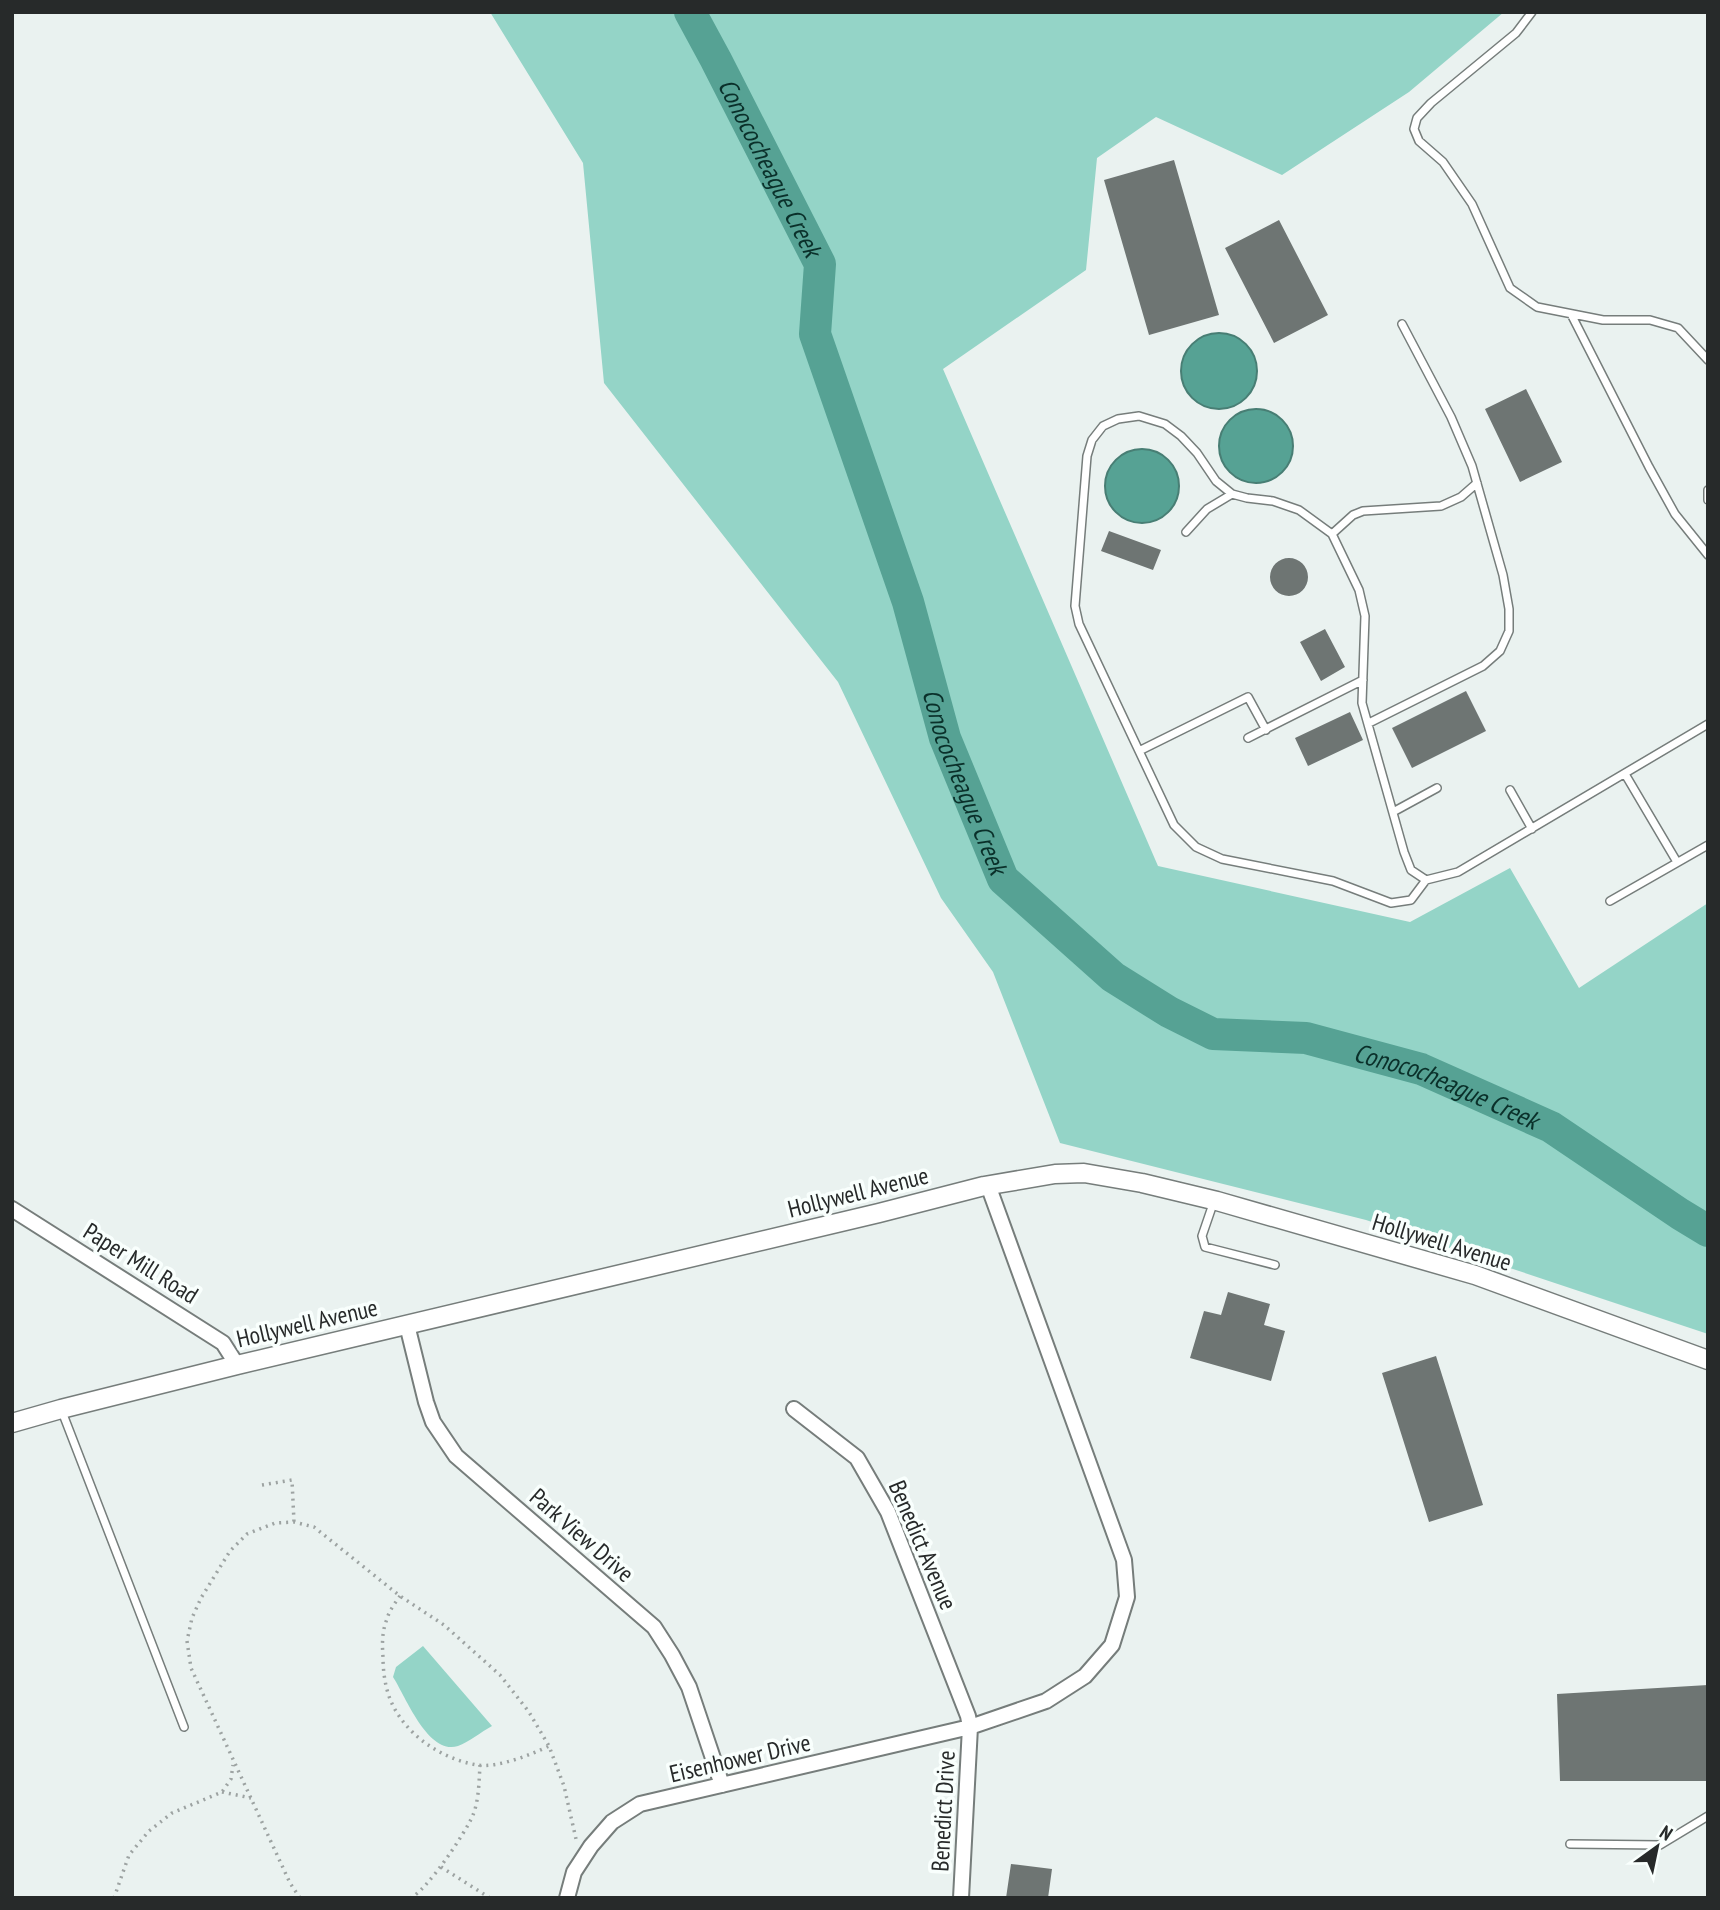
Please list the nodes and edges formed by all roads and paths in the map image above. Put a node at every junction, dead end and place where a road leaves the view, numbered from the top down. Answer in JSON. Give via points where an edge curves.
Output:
{"nodes":[{"id":1,"x":1532,"y":12,"type":"edge"},
{"id":2,"x":1571,"y":314,"type":"junction"},
{"id":3,"x":1402,"y":324,"type":"dead end"},
{"id":4,"x":1708,"y":360,"type":"edge"},
{"id":5,"x":1477,"y":483,"type":"junction"},
{"id":6,"x":1708,"y":490,"type":"edge"},
{"id":7,"x":1232,"y":494,"type":"junction"},
{"id":8,"x":1708,"y":500,"type":"edge"},
{"id":9,"x":1186,"y":532,"type":"dead end"},
{"id":10,"x":1332,"y":534,"type":"junction"},
{"id":11,"x":1708,"y":555,"type":"edge"},
{"id":12,"x":1363,"y":680,"type":"junction"},
{"id":13,"x":1369,"y":723,"type":"junction"},
{"id":14,"x":1708,"y":724,"type":"edge"},
{"id":15,"x":1266,"y":730,"type":"junction"},
{"id":16,"x":1248,"y":738,"type":"dead end"},
{"id":17,"x":1139,"y":751,"type":"junction"},
{"id":18,"x":1625,"y":774,"type":"junction"},
{"id":19,"x":1437,"y":788,"type":"dead end"},
{"id":20,"x":1510,"y":790,"type":"dead end"},
{"id":21,"x":1393,"y":812,"type":"junction"},
{"id":22,"x":1532,"y":829,"type":"junction"},
{"id":23,"x":1708,"y":845,"type":"edge"},
{"id":24,"x":1677,"y":862,"type":"junction"},
{"id":25,"x":1426,"y":880,"type":"junction"},
{"id":26,"x":1610,"y":901,"type":"dead end"},
{"id":27,"x":988,"y":1185,"type":"junction"},
{"id":28,"x":1214,"y":1200,"type":"junction"},
{"id":29,"x":12,"y":1209,"type":"edge"},
{"id":30,"x":1275,"y":1265,"type":"dead end"},
{"id":31,"x":407,"y":1325,"type":"junction"},
{"id":32,"x":1708,"y":1360,"type":"edge"},
{"id":33,"x":237,"y":1365,"type":"junction"},
{"id":34,"x":61,"y":1409,"type":"junction"},
{"id":35,"x":794,"y":1409,"type":"dead end"},
{"id":36,"x":12,"y":1423,"type":"edge"},
{"id":37,"x":262,"y":1485,"type":"dead end"},
{"id":38,"x":294,"y":1522,"type":"junction"},
{"id":39,"x":400,"y":1596,"type":"junction"},
{"id":40,"x":184,"y":1727,"type":"dead end"},
{"id":41,"x":970,"y":1727,"type":"junction"},
{"id":42,"x":550,"y":1746,"type":"junction"},
{"id":43,"x":233,"y":1762,"type":"junction"},
{"id":44,"x":480,"y":1765,"type":"junction"},
{"id":45,"x":722,"y":1785,"type":"junction"},
{"id":46,"x":222,"y":1792,"type":"junction"},
{"id":47,"x":251,"y":1798,"type":"junction"},
{"id":48,"x":1708,"y":1816,"type":"edge"},
{"id":49,"x":1570,"y":1844,"type":"dead end"},
{"id":50,"x":580,"y":1862,"type":"junction"},
{"id":51,"x":441,"y":1867,"type":"junction"},
{"id":52,"x":114,"y":1898,"type":"edge"},
{"id":53,"x":300,"y":1898,"type":"edge"},
{"id":54,"x":410,"y":1898,"type":"edge"},
{"id":55,"x":490,"y":1898,"type":"edge"},
{"id":56,"x":568,"y":1898,"type":"edge"},
{"id":57,"x":961,"y":1898,"type":"edge"}],
"edges":[{"from":1,"to":2,"type":"lane","via":[[1516,33],[1431,103],[1417,118],[1414,129],[1472,204],[1510,288],[1536,307]]},
{"from":2,"to":4,"type":"lane","via":[[1603,320],[1650,320],[1678,328]]},
{"from":2,"to":11,"type":"lane","via":[[1675,514]]},
{"from":3,"to":5,"type":"lane","via":[[1451,418]]},
{"from":5,"to":10,"type":"lane","via":[[1441,506],[1363,511]]},
{"from":5,"to":13,"type":"lane","via":[[1509,609],[1508,631],[1500,651],[1483,666]]},
{"from":6,"to":8,"type":"lane"},
{"from":7,"to":9,"type":"lane","via":[[1207,509]]},
{"from":7,"to":10,"type":"lane","via":[[1298,510]]},
{"from":7,"to":17,"type":"lane","via":[[1165,424],[1139,416],[1118,419],[1103,426],[1092,440],[1075,606],[1079,624]]},
{"from":10,"to":12,"type":"lane","via":[[1359,590],[1365,616]]},
{"from":12,"to":13,"type":"lane","via":[[1362,703]]},
{"from":12,"to":15,"type":"lane"},
{"from":13,"to":21,"type":"lane"},
{"from":14,"to":18,"type":"lane"},
{"from":15,"to":16,"type":"lane"},
{"from":15,"to":17,"type":"lane","via":[[1248,697]]},
{"from":17,"to":25,"type":"lane","via":[[1174,825],[1196,847],[1213,855],[1333,881],[1391,903],[1411,900]]},
{"from":18,"to":22,"type":"lane"},
{"from":18,"to":24,"type":"lane"},
{"from":19,"to":21,"type":"lane"},
{"from":20,"to":22,"type":"lane"},
{"from":21,"to":25,"type":"lane","via":[[1411,870]]},
{"from":22,"to":25,"type":"lane","via":[[1458,872]]},
{"from":23,"to":24,"type":"lane"},
{"from":24,"to":26,"type":"lane"},
{"from":27,"to":28,"type":"street","name":"Hollywell Avenue","via":[[1083,1173]]},
{"from":27,"to":31,"type":"street","name":"Hollywell Avenue"},
{"from":27,"to":41,"type":"street","name":"Eisenhower Drive","via":[[1124,1560],[1127,1597],[1112,1645],[1085,1676],[1046,1701]]},
{"from":28,"to":30,"type":"lane","via":[[1202,1236],[1205,1247]]},
{"from":28,"to":32,"type":"street","name":"Hollywell Avenue","via":[[1475,1275]]},
{"from":29,"to":33,"type":"street","name":"Paper Mill Road","via":[[223,1343]]},
{"from":31,"to":33,"type":"street","name":"Hollywell Avenue"},
{"from":31,"to":45,"type":"street","name":"Park View Drive","via":[[433,1422],[456,1456],[654,1627],[688,1687]]},
{"from":33,"to":34,"type":"street","name":"Hollywell Avenue"},
{"from":34,"to":36,"type":"street","name":"Hollywell Avenue"},
{"from":34,"to":40,"type":"lane"},
{"from":35,"to":41,"type":"street","name":"Benedict Avenue","via":[[857,1458],[888,1512]]},
{"from":37,"to":38,"type":"path","via":[[292,1480]]},
{"from":38,"to":39,"type":"path","via":[[314,1527]]},
{"from":38,"to":43,"type":"path","via":[[275,1523],[247,1534],[230,1551],[192,1618],[187,1641],[191,1668]]},
{"from":39,"to":42,"type":"path","via":[[444,1625],[500,1675]]},
{"from":39,"to":44,"type":"path","via":[[387,1618],[382,1642],[390,1699],[404,1723],[429,1746]]},
{"from":41,"to":45,"type":"street","name":"Eisenhower Drive"},
{"from":41,"to":57,"type":"street","name":"Benedict Drive"},
{"from":42,"to":44,"type":"path","via":[[526,1757]]},
{"from":42,"to":50,"type":"path","via":[[564,1786]]},
{"from":43,"to":46,"type":"path","via":[[232,1779]]},
{"from":43,"to":47,"type":"path"},
{"from":44,"to":51,"type":"path","via":[[473,1815]]},
{"from":45,"to":50,"type":"street","name":"Eisenhower Drive","via":[[640,1804],[612,1822]]},
{"from":46,"to":47,"type":"path"},
{"from":46,"to":52,"type":"path","via":[[172,1813],[149,1831],[129,1855]]},
{"from":47,"to":53,"type":"path"},
{"from":48,"to":49,"type":"lane","via":[[1660,1845]]},
{"from":50,"to":56,"type":"street","name":"Eisenhower Drive"},
{"from":51,"to":54,"type":"path"},
{"from":51,"to":55,"type":"path"}]}
